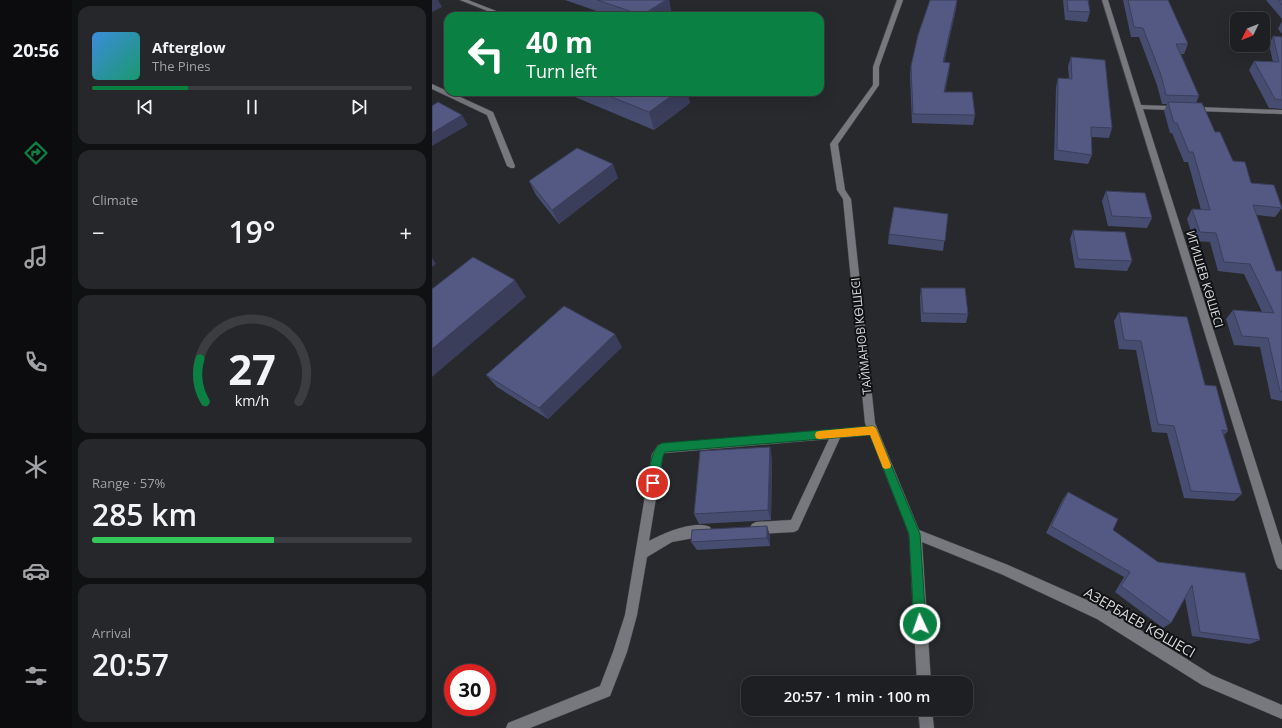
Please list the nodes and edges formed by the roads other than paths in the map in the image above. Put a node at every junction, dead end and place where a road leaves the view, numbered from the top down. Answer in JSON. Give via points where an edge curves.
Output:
{"nodes":[{"id":1,"x":463,"y":0,"type":"edge"},
{"id":2,"x":900,"y":0,"type":"edge"},
{"id":3,"x":1104,"y":0,"type":"edge"},
{"id":4,"x":495,"y":12,"type":"edge"},
{"id":5,"x":432,"y":86,"type":"edge"},
{"id":6,"x":444,"y":92,"type":"edge"},
{"id":7,"x":453,"y":96,"type":"edge"},
{"id":8,"x":1138,"y":107,"type":"junction"},
{"id":9,"x":1282,"y":112,"type":"edge"},
{"id":10,"x":511,"y":166,"type":"dead end"},
{"id":11,"x":873,"y":431,"type":"junction"},
{"id":12,"x":837,"y":434,"type":"junction"},
{"id":13,"x":746,"y":528,"type":"edge"},
{"id":14,"x":714,"y":530,"type":"edge"},
{"id":15,"x":915,"y":534,"type":"junction"},
{"id":16,"x":641,"y":554,"type":"junction"},
{"id":17,"x":1282,"y":564,"type":"edge"},
{"id":18,"x":924,"y":676,"type":"edge"},
{"id":19,"x":1282,"y":712,"type":"edge"},
{"id":20,"x":925,"y":716,"type":"edge"},
{"id":21,"x":512,"y":728,"type":"edge"},
{"id":22,"x":926,"y":728,"type":"edge"}],
"edges":[{"from":1,"to":4,"type":"street"},
{"from":2,"to":11,"type":"street","name":"ТАЙМАНОВ КӨШЕСІ","via":[[876,67],[876,85],[834,144],[841,190],[847,199],[870,423]]},
{"from":3,"to":8,"type":"street","name":"ИГИШЕВ КӨШЕСІ"},
{"from":5,"to":6,"type":"street"},
{"from":7,"to":10,"type":"street","via":[[490,114]]},
{"from":8,"to":9,"type":"street"},
{"from":8,"to":17,"type":"street","name":"ИГИШЕВ КӨШЕСІ"},
{"from":11,"to":12,"type":"street"},
{"from":11,"to":15,"type":"street","name":"ТАЙМАНОВ КӨШЕСІ"},
{"from":12,"to":13,"type":"street","via":[[794,526]]},
{"from":12,"to":16,"type":"street","via":[[662,448],[658,454]]},
{"from":14,"to":16,"type":"street","via":[[682,532],[663,539]]},
{"from":15,"to":18,"type":"street","name":"ТАЙМАНОВ КӨШЕСІ"},
{"from":15,"to":19,"type":"street","name":"АЗЕРБАЕВ КӨШЕСІ","via":[[1004,569],[1102,614],[1207,680]]},
{"from":16,"to":21,"type":"street","via":[[631,615],[605,691]]},
{"from":20,"to":22,"type":"street"}]}
